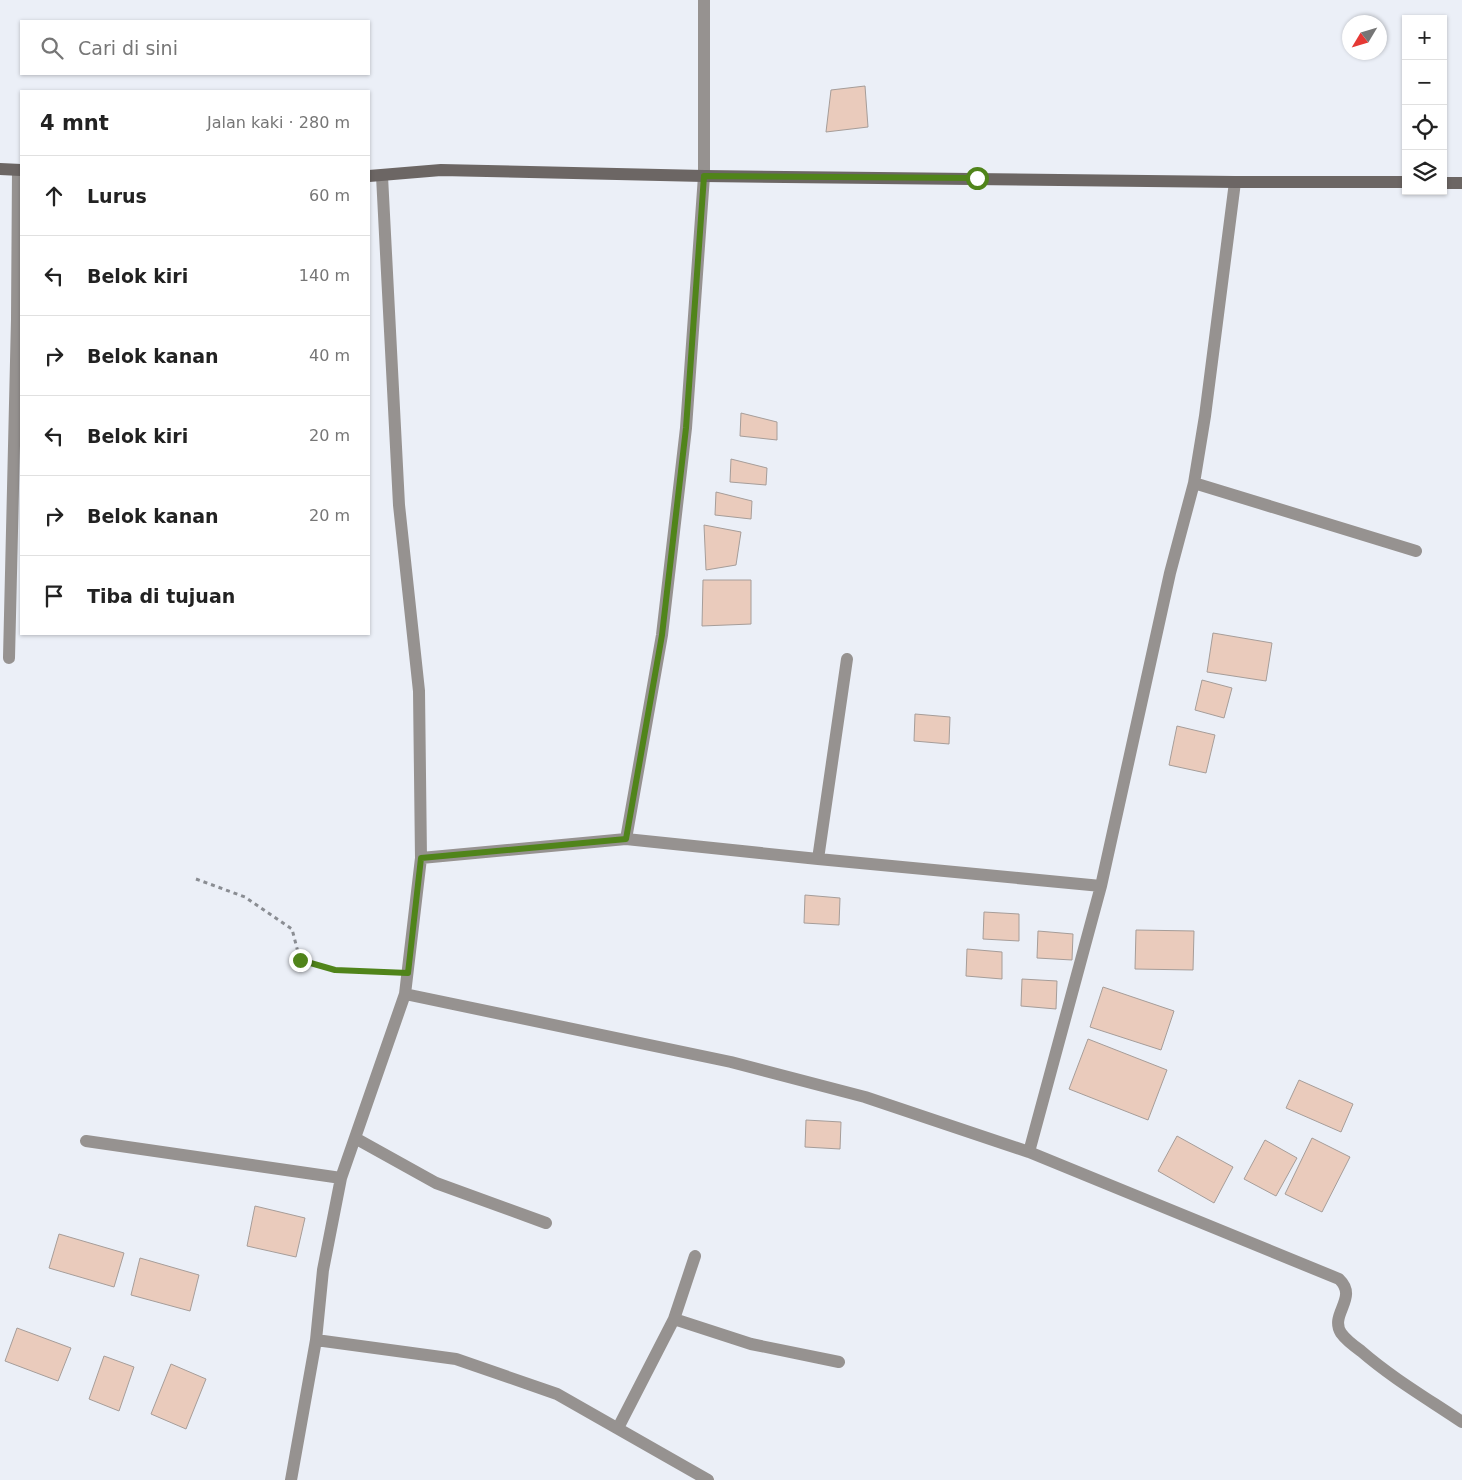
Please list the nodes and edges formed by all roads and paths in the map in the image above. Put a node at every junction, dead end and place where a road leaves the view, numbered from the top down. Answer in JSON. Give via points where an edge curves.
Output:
{"nodes":[{"id":1,"x":704,"y":0,"type":"edge"},
{"id":2,"x":0,"y":170,"type":"edge"},
{"id":3,"x":20,"y":170,"type":"edge"},
{"id":4,"x":370,"y":176,"type":"edge"},
{"id":5,"x":382,"y":176,"type":"junction"},
{"id":6,"x":704,"y":176,"type":"junction"},
{"id":7,"x":1235,"y":182,"type":"junction"},
{"id":8,"x":1402,"y":182,"type":"edge"},
{"id":9,"x":1447,"y":183,"type":"edge"},
{"id":10,"x":1462,"y":183,"type":"edge"},
{"id":11,"x":1194,"y":483,"type":"junction"},
{"id":12,"x":1416,"y":551,"type":"dead end"},
{"id":13,"x":9,"y":658,"type":"dead end"},
{"id":14,"x":847,"y":659,"type":"dead end"},
{"id":15,"x":626,"y":839,"type":"junction"},
{"id":16,"x":421,"y":858,"type":"junction"},
{"id":17,"x":818,"y":859,"type":"junction"},
{"id":18,"x":196,"y":879,"type":"dead end"},
{"id":19,"x":1101,"y":886,"type":"junction"},
{"id":20,"x":408,"y":973,"type":"junction"},
{"id":21,"x":405,"y":994,"type":"junction"},
{"id":22,"x":355,"y":1138,"type":"junction"},
{"id":23,"x":86,"y":1141,"type":"dead end"},
{"id":24,"x":1029,"y":1152,"type":"junction"},
{"id":25,"x":340,"y":1178,"type":"junction"},
{"id":26,"x":546,"y":1223,"type":"dead end"},
{"id":27,"x":695,"y":1256,"type":"dead end"},
{"id":28,"x":674,"y":1319,"type":"junction"},
{"id":29,"x":316,"y":1340,"type":"junction"},
{"id":30,"x":839,"y":1362,"type":"dead end"},
{"id":31,"x":1462,"y":1422,"type":"edge"},
{"id":32,"x":618,"y":1428,"type":"junction"},
{"id":33,"x":291,"y":1480,"type":"edge"},
{"id":34,"x":708,"y":1480,"type":"edge"}],
"edges":[{"from":1,"to":6,"type":"street"},
{"from":2,"to":3,"type":"street"},
{"from":3,"to":13,"type":"street"},
{"from":4,"to":5,"type":"street"},
{"from":5,"to":6,"type":"street","via":[[441,170]]},
{"from":5,"to":16,"type":"street","via":[[399,505],[418,691]]},
{"from":6,"to":7,"type":"street"},
{"from":6,"to":15,"type":"street","via":[[685,438],[662,635]]},
{"from":7,"to":8,"type":"street"},
{"from":7,"to":11,"type":"street"},
{"from":9,"to":10,"type":"street"},
{"from":11,"to":12,"type":"street"},
{"from":11,"to":19,"type":"street","via":[[1170,573]]},
{"from":14,"to":17,"type":"street"},
{"from":15,"to":16,"type":"street"},
{"from":15,"to":17,"type":"street"},
{"from":16,"to":20,"type":"street"},
{"from":17,"to":19,"type":"street"},
{"from":18,"to":20,"type":"path","via":[[245,897],[292,929],[300,960],[335,970]]},
{"from":19,"to":24,"type":"street"},
{"from":20,"to":21,"type":"street"},
{"from":21,"to":22,"type":"street"},
{"from":21,"to":24,"type":"street","via":[[740,1064],[865,1097]]},
{"from":22,"to":25,"type":"street"},
{"from":22,"to":26,"type":"street","via":[[436,1183]]},
{"from":23,"to":25,"type":"street"},
{"from":24,"to":31,"type":"street","via":[[1339,1279],[1347,1293],[1338,1322],[1340,1332],[1379,1367]]},
{"from":25,"to":29,"type":"street","via":[[323,1270]]},
{"from":27,"to":28,"type":"street"},
{"from":28,"to":30,"type":"street","via":[[751,1344]]},
{"from":28,"to":32,"type":"street"},
{"from":29,"to":32,"type":"street","via":[[456,1359],[557,1394]]},
{"from":29,"to":33,"type":"street"},
{"from":32,"to":34,"type":"street"}]}
